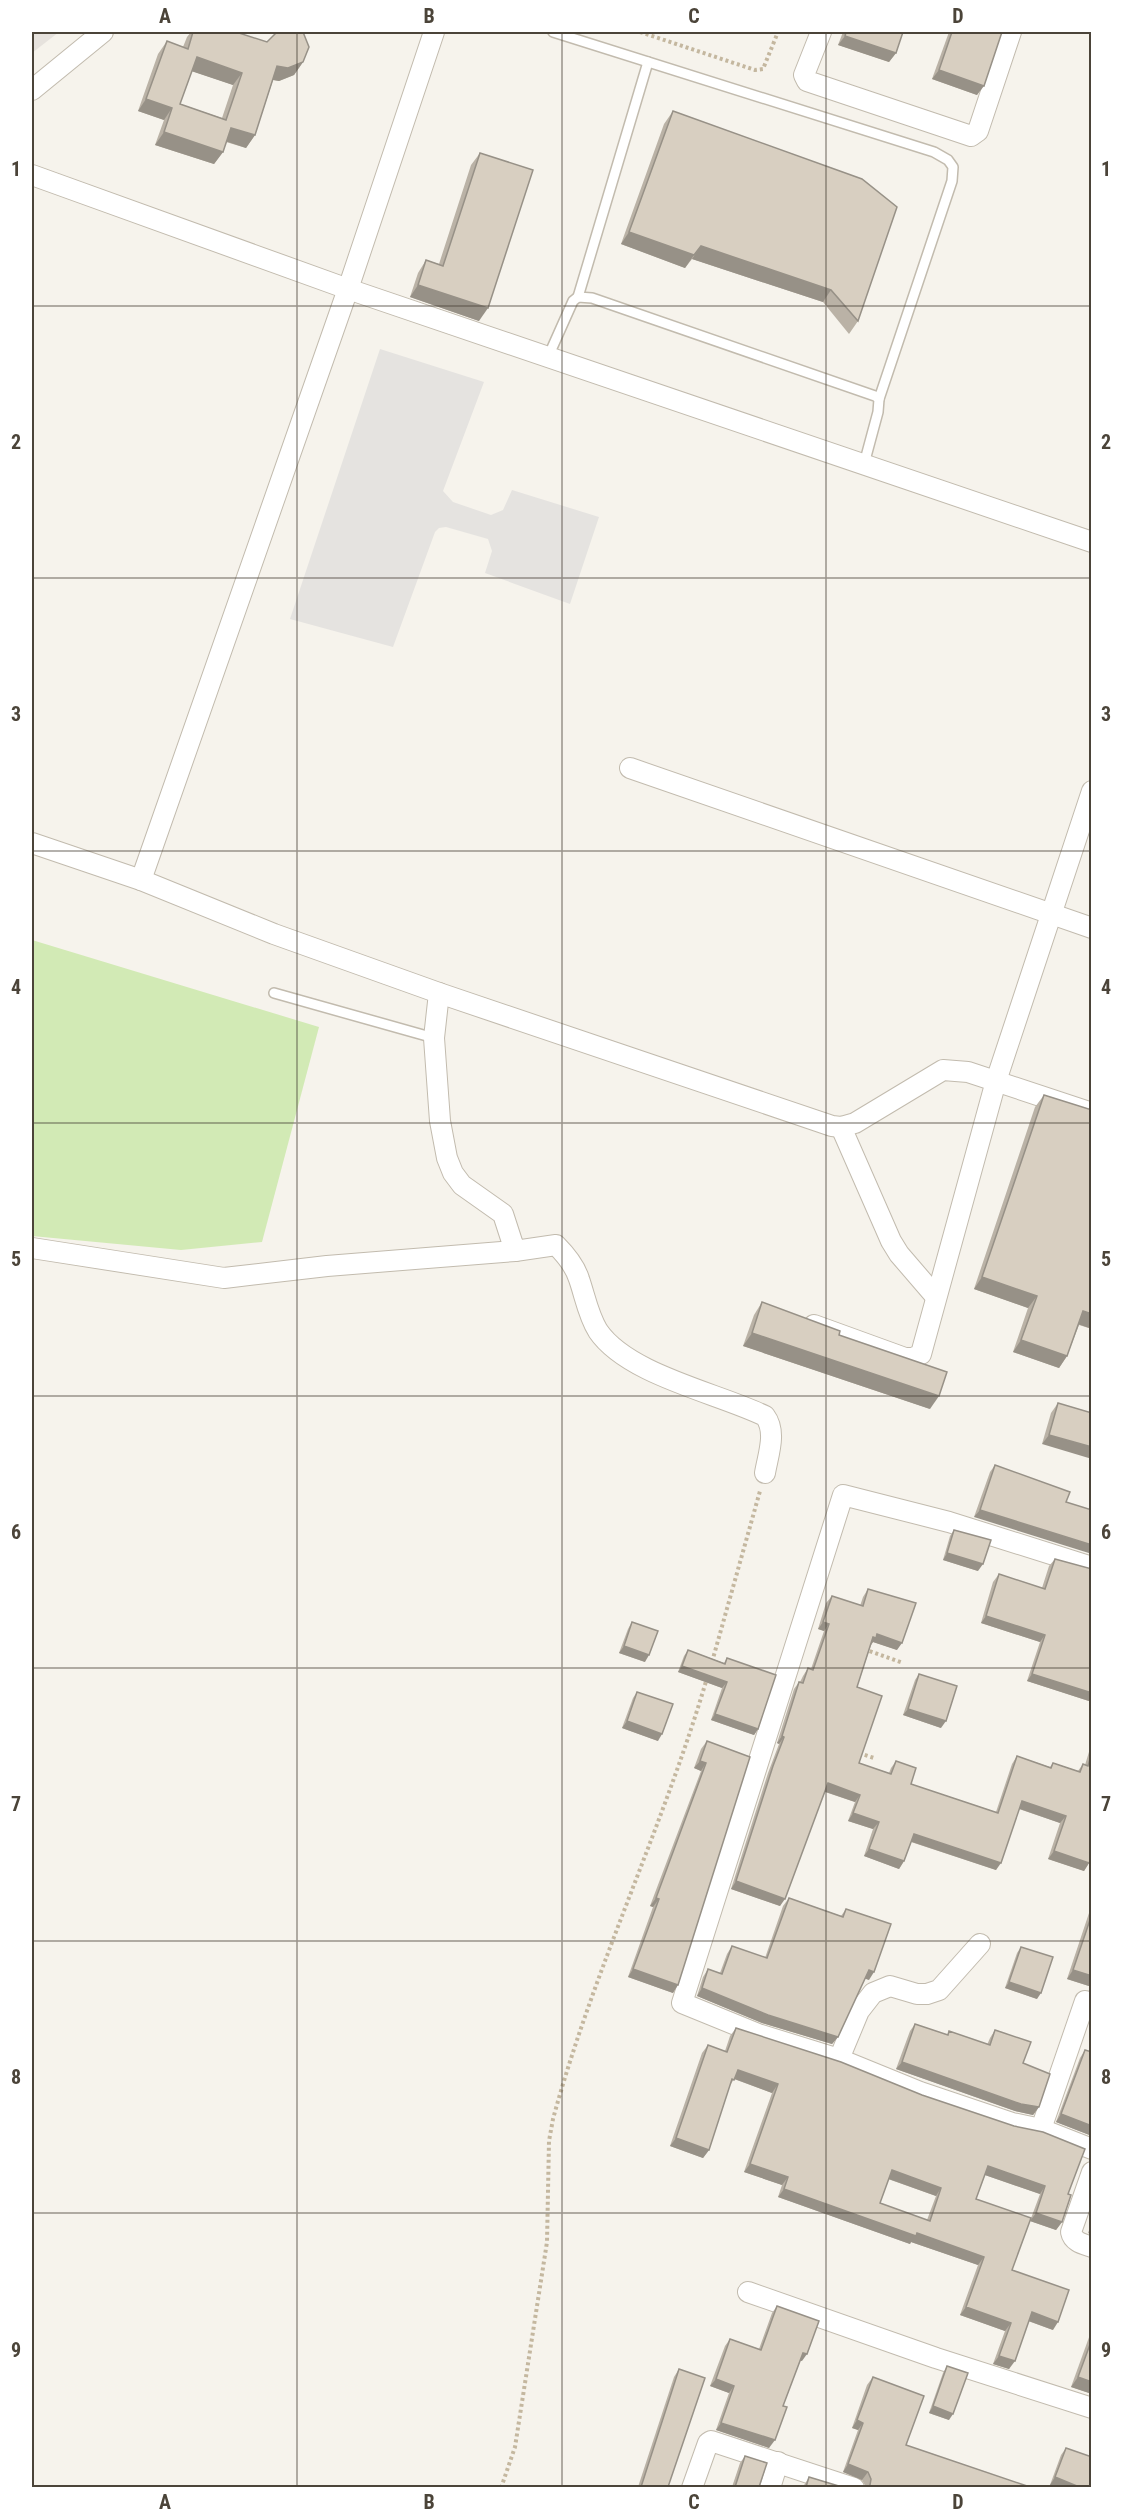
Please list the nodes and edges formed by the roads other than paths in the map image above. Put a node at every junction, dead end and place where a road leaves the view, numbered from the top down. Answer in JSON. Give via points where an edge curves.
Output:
{"nodes":[{"id":1,"x":103,"y":32,"type":"edge"},
{"id":2,"x":434,"y":32,"type":"edge"},
{"id":3,"x":553,"y":32,"type":"edge"},
{"id":4,"x":821,"y":32,"type":"edge"},
{"id":5,"x":1011,"y":32,"type":"edge"},
{"id":6,"x":648,"y":62,"type":"junction"},
{"id":7,"x":32,"y":90,"type":"edge"},
{"id":8,"x":32,"y":174,"type":"edge"},
{"id":9,"x":348,"y":289,"type":"junction"},
{"id":10,"x":578,"y":297,"type":"junction"},
{"id":11,"x":548,"y":357,"type":"junction"},
{"id":12,"x":879,"y":399,"type":"junction"},
{"id":13,"x":864,"y":464,"type":"junction"},
{"id":14,"x":1092,"y":542,"type":"edge"},
{"id":15,"x":630,"y":768,"type":"dead end"},
{"id":16,"x":1092,"y":791,"type":"edge"},
{"id":17,"x":32,"y":843,"type":"edge"},
{"id":18,"x":141,"y":880,"type":"junction"},
{"id":19,"x":1050,"y":914,"type":"junction"},
{"id":20,"x":1092,"y":928,"type":"edge"},
{"id":21,"x":274,"y":993,"type":"dead end"},
{"id":22,"x":439,"y":993,"type":"junction"},
{"id":23,"x":434,"y":1038,"type":"junction"},
{"id":24,"x":996,"y":1081,"type":"junction"},
{"id":25,"x":1092,"y":1113,"type":"edge"},
{"id":26,"x":841,"y":1127,"type":"junction"},
{"id":27,"x":32,"y":1248,"type":"edge"},
{"id":28,"x":514,"y":1251,"type":"junction"},
{"id":29,"x":936,"y":1297,"type":"junction"},
{"id":30,"x":796,"y":1318,"type":"edge"},
{"id":31,"x":765,"y":1473,"type":"road end"},
{"id":32,"x":1092,"y":1567,"type":"edge"},
{"id":33,"x":980,"y":1944,"type":"dead end"},
{"id":34,"x":1085,"y":2001,"type":"dead end"},
{"id":35,"x":839,"y":2059,"type":"junction"},
{"id":36,"x":1041,"y":2129,"type":"junction"},
{"id":37,"x":1092,"y":2149,"type":"edge"},
{"id":38,"x":1092,"y":2172,"type":"edge"},
{"id":39,"x":1092,"y":2247,"type":"edge"},
{"id":40,"x":748,"y":2292,"type":"dead end"},
{"id":41,"x":1092,"y":2408,"type":"edge"},
{"id":42,"x":778,"y":2462,"type":"junction"},
{"id":43,"x":692,"y":2487,"type":"edge"},
{"id":44,"x":770,"y":2487,"type":"edge"},
{"id":45,"x":854,"y":2487,"type":"edge"}],
"edges":[{"from":1,"to":7,"type":"street"},
{"from":2,"to":9,"type":"street"},
{"from":3,"to":6,"type":"lane"},
{"from":4,"to":5,"type":"street","via":[[804,75],[807,81],[970,136],[978,131]]},
{"from":6,"to":10,"type":"lane"},
{"from":6,"to":12,"type":"lane","via":[[934,152],[953,167],[952,181]]},
{"from":8,"to":9,"type":"street"},
{"from":9,"to":11,"type":"street"},
{"from":9,"to":18,"type":"street"},
{"from":10,"to":11,"type":"lane","via":[[567,311]]},
{"from":10,"to":12,"type":"lane","via":[[592,298]]},
{"from":11,"to":13,"type":"street"},
{"from":12,"to":13,"type":"lane"},
{"from":13,"to":14,"type":"street"},
{"from":15,"to":19,"type":"street"},
{"from":16,"to":19,"type":"street"},
{"from":17,"to":18,"type":"street"},
{"from":18,"to":22,"type":"street","via":[[274,934]]},
{"from":19,"to":20,"type":"street"},
{"from":19,"to":24,"type":"street"},
{"from":21,"to":23,"type":"lane"},
{"from":22,"to":23,"type":"street"},
{"from":22,"to":26,"type":"street"},
{"from":23,"to":28,"type":"street","via":[[447,1158],[462,1185],[503,1214]]},
{"from":24,"to":25,"type":"street"},
{"from":24,"to":26,"type":"street","via":[[968,1072],[943,1070],[855,1123]]},
{"from":24,"to":29,"type":"street"},
{"from":26,"to":29,"type":"street","via":[[891,1242]]},
{"from":27,"to":28,"type":"street","via":[[224,1278]]},
{"from":28,"to":31,"type":"street","via":[[556,1245],[572,1263],[598,1331],[626,1358],[765,1416],[771,1426]]},
{"from":29,"to":30,"type":"street","via":[[925,1347],[913,1358]]},
{"from":32,"to":35,"type":"street","via":[[949,1522],[843,1495],[682,2003],[758,2034]]},
{"from":33,"to":35,"type":"street","via":[[939,1990],[917,1994],[890,1986],[873,1993],[859,2011]]},
{"from":34,"to":36,"type":"street"},
{"from":35,"to":36,"type":"street","via":[[920,2092],[1011,2123]]},
{"from":36,"to":37,"type":"street"},
{"from":38,"to":39,"type":"street","via":[[1071,2232],[1079,2243]]},
{"from":40,"to":41,"type":"street"},
{"from":42,"to":43,"type":"street","via":[[710,2441]]},
{"from":42,"to":44,"type":"street"},
{"from":42,"to":45,"type":"street"}]}
